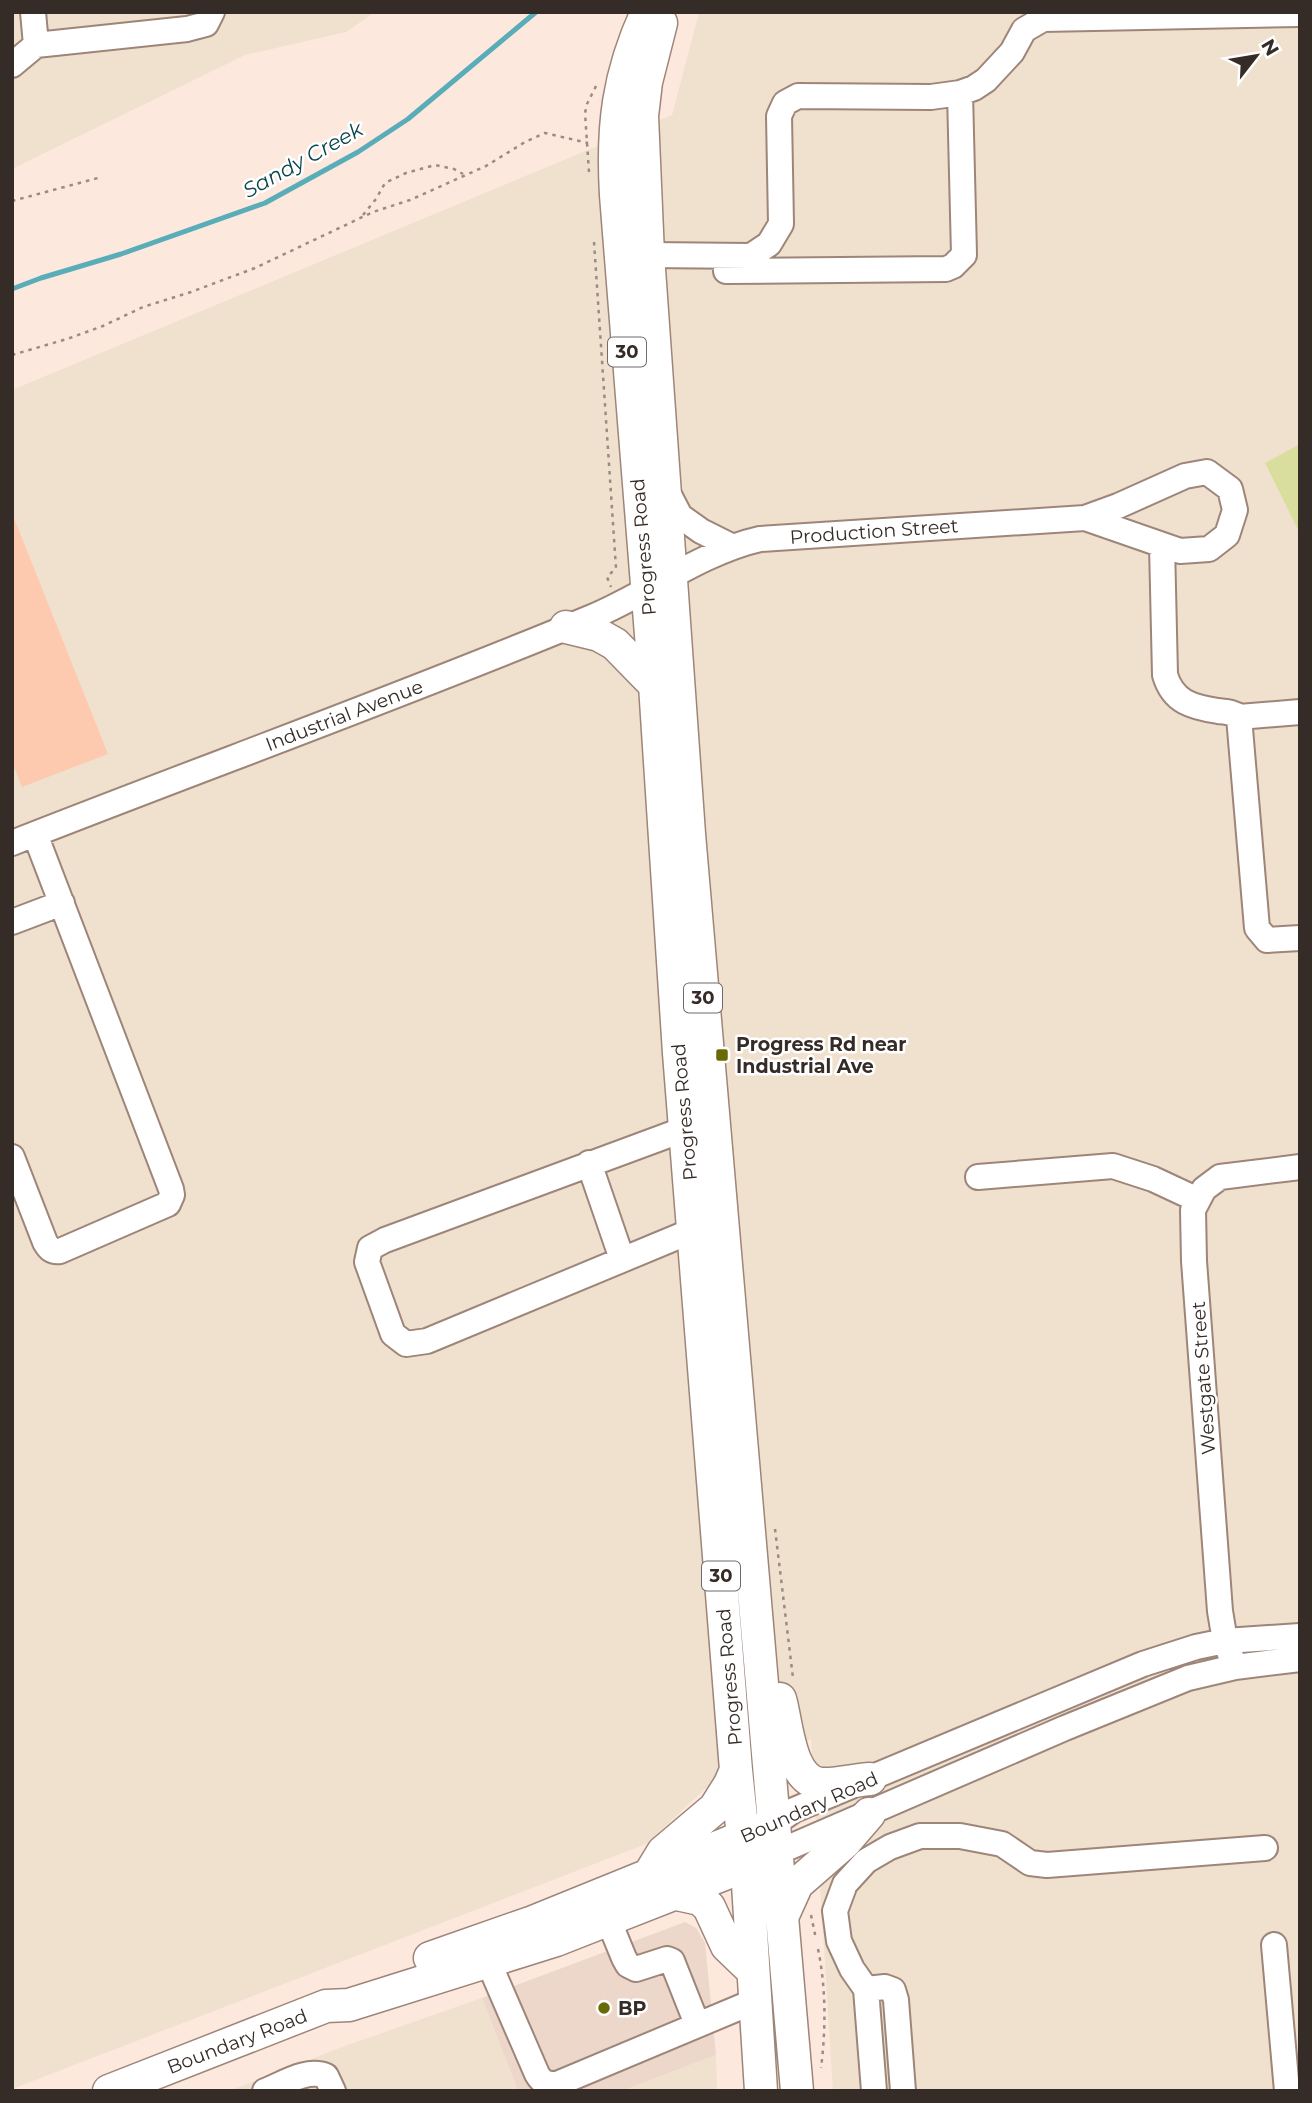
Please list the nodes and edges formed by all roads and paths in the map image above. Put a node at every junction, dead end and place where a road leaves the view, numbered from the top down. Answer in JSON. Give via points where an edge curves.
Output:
{"nodes":[{"id":1,"x":33,"y":12,"type":"edge"},
{"id":2,"x":212,"y":12,"type":"edge"},
{"id":3,"x":647,"y":12,"type":"edge"},
{"id":4,"x":666,"y":12,"type":"edge"},
{"id":5,"x":1300,"y":14,"type":"edge"},
{"id":6,"x":36,"y":45,"type":"junction"},
{"id":7,"x":12,"y":65,"type":"edge"},
{"id":8,"x":960,"y":93,"type":"junction"},
{"id":9,"x":614,"y":144,"type":"junction"},
{"id":10,"x":464,"y":175,"type":"junction"},
{"id":11,"x":98,"y":178,"type":"dead end"},
{"id":12,"x":12,"y":201,"type":"edge"},
{"id":13,"x":361,"y":218,"type":"junction"},
{"id":14,"x":649,"y":264,"type":"junction"},
{"id":15,"x":12,"y":355,"type":"edge"},
{"id":16,"x":664,"y":485,"type":"junction"},
{"id":17,"x":1085,"y":518,"type":"junction"},
{"id":18,"x":1163,"y":545,"type":"junction"},
{"id":19,"x":733,"y":547,"type":"junction"},
{"id":20,"x":659,"y":584,"type":"junction"},
{"id":21,"x":566,"y":627,"type":"junction"},
{"id":22,"x":654,"y":685,"type":"junction"},
{"id":23,"x":1300,"y":712,"type":"edge"},
{"id":24,"x":1240,"y":717,"type":"junction"},
{"id":25,"x":36,"y":834,"type":"junction"},
{"id":26,"x":12,"y":843,"type":"edge"},
{"id":27,"x":62,"y":903,"type":"junction"},
{"id":28,"x":12,"y":922,"type":"edge"},
{"id":29,"x":1300,"y":938,"type":"edge"},
{"id":30,"x":685,"y":1129,"type":"junction"},
{"id":31,"x":12,"y":1157,"type":"edge"},
{"id":32,"x":589,"y":1163,"type":"junction"},
{"id":33,"x":1300,"y":1167,"type":"edge"},
{"id":34,"x":978,"y":1177,"type":"dead end"},
{"id":35,"x":1198,"y":1200,"type":"junction"},
{"id":36,"x":694,"y":1230,"type":"junction"},
{"id":37,"x":622,"y":1259,"type":"junction"},
{"id":38,"x":1300,"y":1636,"type":"edge"},
{"id":39,"x":1226,"y":1641,"type":"junction"},
{"id":40,"x":760,"y":1642,"type":"junction"},
{"id":41,"x":1300,"y":1659,"type":"edge"},
{"id":42,"x":1235,"y":1667,"type":"junction"},
{"id":43,"x":736,"y":1770,"type":"junction"},
{"id":44,"x":870,"y":1779,"type":"junction"},
{"id":45,"x":869,"y":1814,"type":"junction"},
{"id":46,"x":775,"y":1838,"type":"junction"},
{"id":47,"x":1265,"y":1848,"type":"dead end"},
{"id":48,"x":744,"y":1852,"type":"junction"},
{"id":49,"x":649,"y":1877,"type":"junction"},
{"id":50,"x":677,"y":1894,"type":"junction"},
{"id":51,"x":783,"y":1915,"type":"junction"},
{"id":52,"x":608,"y":1919,"type":"junction"},
{"id":53,"x":1274,"y":1945,"type":"dead end"},
{"id":54,"x":488,"y":1961,"type":"junction"},
{"id":55,"x":754,"y":1986,"type":"junction"},
{"id":56,"x":866,"y":1989,"type":"junction"},
{"id":57,"x":326,"y":2006,"type":"junction"},
{"id":58,"x":697,"y":2024,"type":"junction"},
{"id":59,"x":109,"y":2091,"type":"edge"},
{"id":60,"x":265,"y":2091,"type":"edge"},
{"id":61,"x":333,"y":2091,"type":"edge"},
{"id":62,"x":761,"y":2091,"type":"edge"},
{"id":63,"x":797,"y":2091,"type":"edge"},
{"id":64,"x":874,"y":2091,"type":"edge"},
{"id":65,"x":903,"y":2091,"type":"edge"},
{"id":66,"x":1287,"y":2091,"type":"edge"}],
"edges":[{"from":1,"to":6,"type":"street"},
{"from":2,"to":6,"type":"street","via":[[206,24],[187,29]]},
{"from":3,"to":9,"type":"main road","name":"Progress Road","number":"30","via":[[623,80]]},
{"from":4,"to":14,"type":"main road","name":"Progress Road","number":"30","via":[[654,48],[642,116]]},
{"from":5,"to":8,"type":"street","via":[[1043,19],[1024,30],[1013,52],[986,80]]},
{"from":6,"to":7,"type":"street"},
{"from":8,"to":14,"type":"street","via":[[798,96],[785,103],[779,116],[781,224],[769,244],[751,256]]},
{"from":8,"to":14,"type":"street","via":[[964,255],[953,266]]},
{"from":9,"to":10,"type":"path","via":[[545,133]]},
{"from":9,"to":20,"type":"main road","name":"Progress Road","number":"30","via":[[629,377]]},
{"from":10,"to":13,"type":"path"},
{"from":10,"to":13,"type":"path","via":[[435,165],[406,173],[385,183]]},
{"from":11,"to":12,"type":"path"},
{"from":13,"to":15,"type":"path","via":[[255,268]]},
{"from":14,"to":16,"type":"main road","name":"Progress Road","number":"30"},
{"from":16,"to":19,"type":"street","via":[[680,516]]},
{"from":16,"to":20,"type":"main road","name":"Progress Road","number":"30"},
{"from":17,"to":18,"type":"street","name":"Production Street"},
{"from":17,"to":18,"type":"street","name":"Production Street","via":[[1185,475],[1207,472],[1230,489],[1235,510],[1227,535],[1209,549],[1180,551]]},
{"from":17,"to":19,"type":"street","name":"Production Street","via":[[760,539]]},
{"from":18,"to":24,"type":"street","via":[[1164,675],[1168,688],[1180,700]]},
{"from":19,"to":20,"type":"street","name":"Production Street"},
{"from":20,"to":21,"type":"street","name":"Industrial Avenue"},
{"from":20,"to":22,"type":"main road","name":"Progress Road","number":"30"},
{"from":20,"to":40,"type":"main road","name":"Progress Road","number":"30","via":[[693,875]]},
{"from":21,"to":22,"type":"main road","via":[[615,644]]},
{"from":21,"to":25,"type":"street","name":"Industrial Avenue"},
{"from":22,"to":30,"type":"main road","name":"Progress Road","number":"30"},
{"from":23,"to":24,"type":"street"},
{"from":24,"to":29,"type":"street","via":[[1257,928],[1268,940]]},
{"from":25,"to":26,"type":"street","name":"Industrial Avenue"},
{"from":25,"to":27,"type":"street"},
{"from":27,"to":28,"type":"street"},
{"from":27,"to":31,"type":"street","via":[[171,1189],[171,1200],[54,1252]]},
{"from":30,"to":32,"type":"street"},
{"from":30,"to":36,"type":"main road","name":"Progress Road","number":"30"},
{"from":32,"to":37,"type":"street"},
{"from":32,"to":37,"type":"street","via":[[385,1240],[370,1248],[367,1262],[393,1334],[406,1344],[427,1341]]},
{"from":33,"to":35,"type":"street","via":[[1220,1177]]},
{"from":34,"to":35,"type":"street","via":[[1113,1166]]},
{"from":35,"to":39,"type":"street","name":"Westgate Street","via":[[1193,1210],[1195,1261],[1220,1611]]},
{"from":36,"to":37,"type":"street"},
{"from":36,"to":43,"type":"main road","name":"Progress Road","number":"30"},
{"from":38,"to":39,"type":"street","name":"Boundary Road"},
{"from":39,"to":42,"type":"street","name":"Westgate Street"},
{"from":39,"to":44,"type":"street","name":"Boundary Road","via":[[1143,1664]]},
{"from":40,"to":44,"type":"main road","via":[[801,1771],[819,1784]]},
{"from":40,"to":46,"type":"main road","name":"Progress Road","number":"30"},
{"from":41,"to":42,"type":"street","name":"Boundary Road"},
{"from":42,"to":45,"type":"street","name":"Boundary Road","via":[[1188,1678]]},
{"from":43,"to":48,"type":"main road","name":"Progress Road","number":"30"},
{"from":43,"to":49,"type":"main road","via":[[715,1808],[663,1852]]},
{"from":44,"to":46,"type":"street","name":"Boundary Road","via":[[794,1810]]},
{"from":45,"to":46,"type":"street","name":"Boundary Road"},
{"from":45,"to":51,"type":"main road","via":[[797,1884]]},
{"from":46,"to":48,"type":"main road","name":"Boundary Road"},
{"from":46,"to":51,"type":"main road","name":"Progress Road","number":"30"},
{"from":47,"to":56,"type":"street","via":[[1047,1865],[1030,1864],[1002,1843],[920,1836],[866,1861],[845,1884],[835,1911],[839,1941]]},
{"from":48,"to":49,"type":"main road","name":"Boundary Road"},
{"from":48,"to":50,"type":"main road","name":"Boundary Road"},
{"from":48,"to":55,"type":"main road","name":"Progress Road","number":"30"},
{"from":49,"to":57,"type":"main road","name":"Boundary Road","via":[[343,1990]]},
{"from":50,"to":52,"type":"main road","name":"Boundary Road"},
{"from":50,"to":55,"type":"main road","via":[[700,1899],[709,1907],[727,1947]]},
{"from":51,"to":63,"type":"main road","name":"Progress Road","number":"30"},
{"from":52,"to":54,"type":"main road","name":"Boundary Road"},
{"from":52,"to":58,"type":"street","via":[[628,1965],[636,1969],[672,1961]]},
{"from":53,"to":66,"type":"street"},
{"from":54,"to":57,"type":"main road","name":"Boundary Road","via":[[349,2005]]},
{"from":54,"to":58,"type":"street","via":[[537,2074],[548,2084]]},
{"from":55,"to":58,"type":"street"},
{"from":55,"to":62,"type":"main road","name":"Progress Road","number":"30"},
{"from":56,"to":64,"type":"street"},
{"from":56,"to":65,"type":"street","via":[[893,1990]]},
{"from":57,"to":59,"type":"main road","name":"Boundary Road"},
{"from":60,"to":61,"type":"street","via":[[318,2072],[326,2076]]}]}
